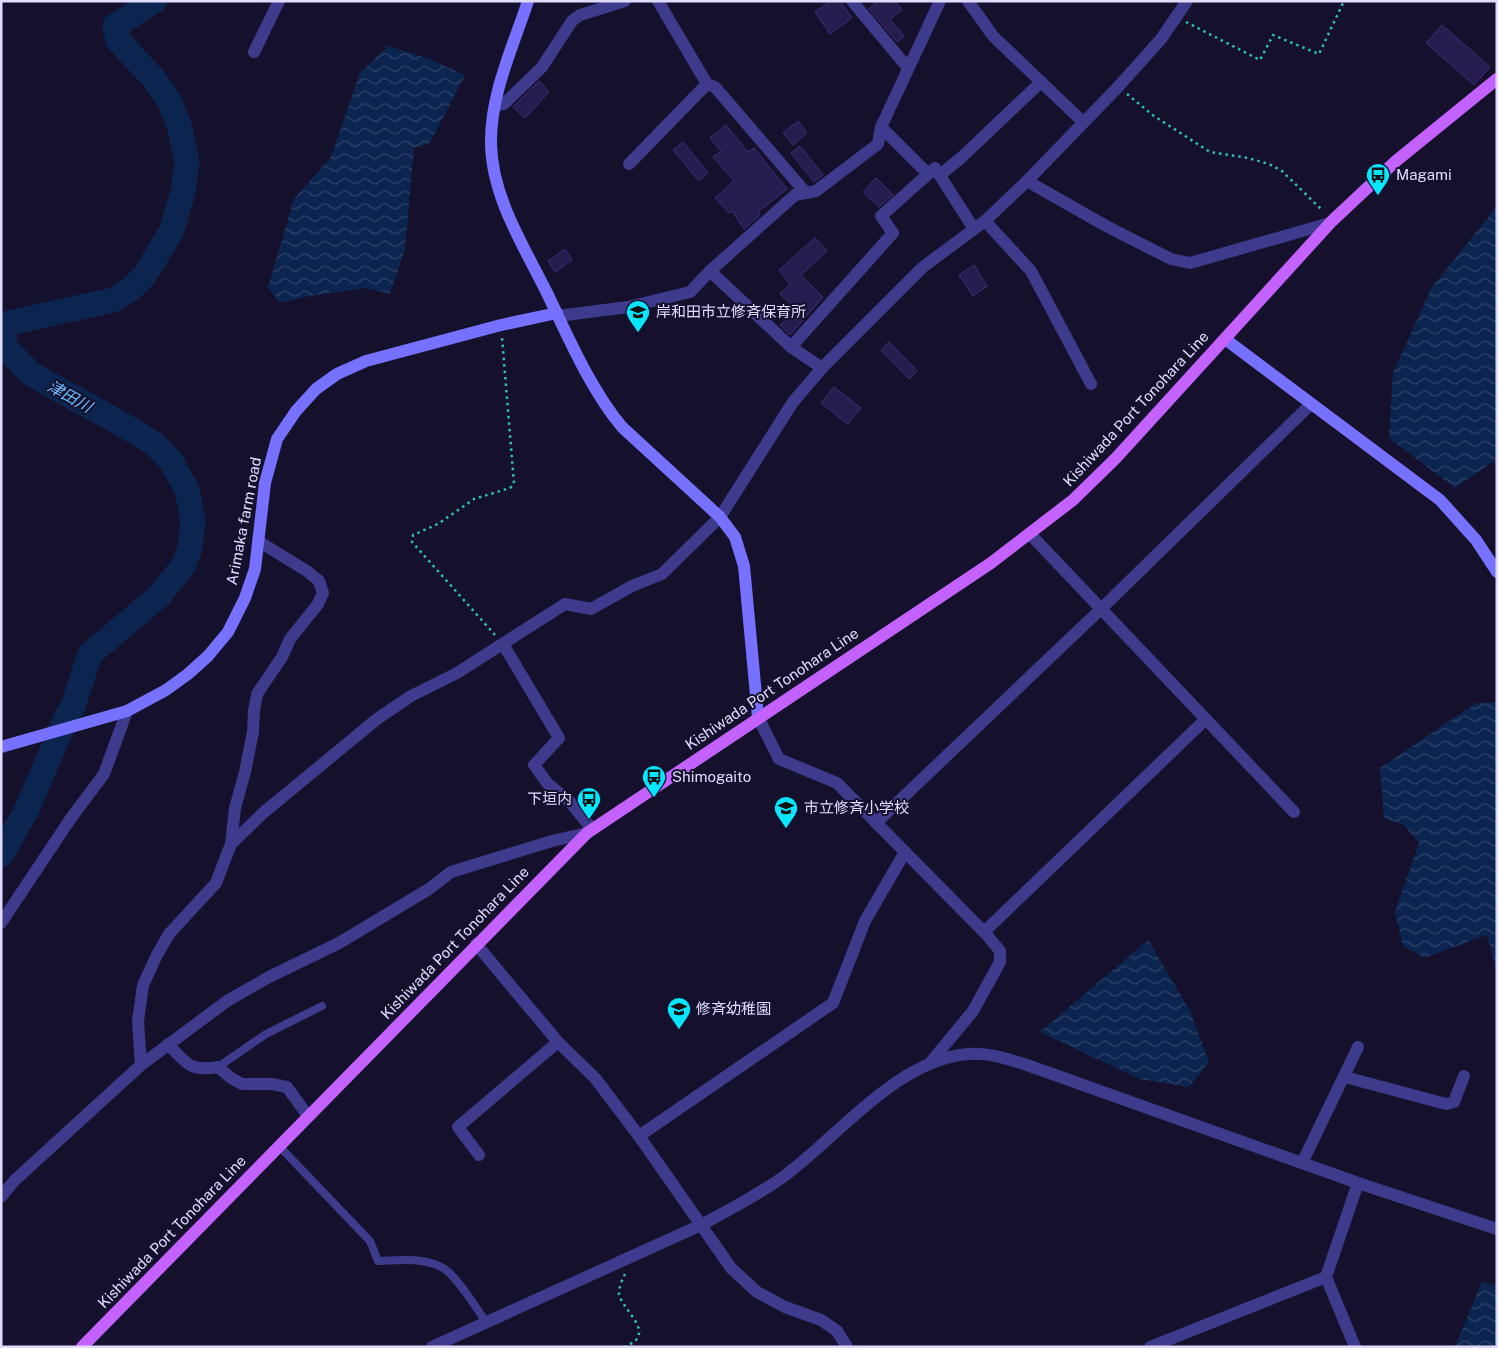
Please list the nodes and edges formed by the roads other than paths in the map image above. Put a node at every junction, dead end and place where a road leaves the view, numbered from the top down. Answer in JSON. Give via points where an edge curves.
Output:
{"nodes":[{"id":1,"x":279,"y":1,"type":"edge"},
{"id":2,"x":528,"y":1,"type":"edge"},
{"id":3,"x":625,"y":1,"type":"edge"},
{"id":4,"x":658,"y":1,"type":"edge"},
{"id":5,"x":852,"y":1,"type":"edge"},
{"id":6,"x":940,"y":1,"type":"edge"},
{"id":7,"x":968,"y":1,"type":"edge"},
{"id":8,"x":1187,"y":1,"type":"edge"},
{"id":9,"x":254,"y":52,"type":"dead end"},
{"id":10,"x":908,"y":68,"type":"junction"},
{"id":11,"x":1497,"y":79,"type":"edge"},
{"id":12,"x":1041,"y":82,"type":"junction"},
{"id":13,"x":707,"y":84,"type":"junction"},
{"id":14,"x":495,"y":106,"type":"junction"},
{"id":15,"x":1083,"y":122,"type":"junction"},
{"id":16,"x":880,"y":127,"type":"junction"},
{"id":17,"x":630,"y":164,"type":"dead end"},
{"id":18,"x":934,"y":175,"type":"junction"},
{"id":19,"x":1027,"y":180,"type":"junction"},
{"id":20,"x":806,"y":193,"type":"junction"},
{"id":21,"x":985,"y":221,"type":"junction"},
{"id":22,"x":1331,"y":222,"type":"junction"},
{"id":23,"x":974,"y":230,"type":"junction"},
{"id":24,"x":710,"y":271,"type":"junction"},
{"id":25,"x":557,"y":315,"type":"junction"},
{"id":26,"x":1225,"y":339,"type":"junction"},
{"id":27,"x":791,"y":347,"type":"junction"},
{"id":28,"x":822,"y":368,"type":"junction"},
{"id":29,"x":1091,"y":384,"type":"dead end"},
{"id":30,"x":1311,"y":404,"type":"junction"},
{"id":31,"x":720,"y":517,"type":"junction"},
{"id":32,"x":1030,"y":534,"type":"junction"},
{"id":33,"x":258,"y":540,"type":"junction"},
{"id":34,"x":1497,"y":572,"type":"edge"},
{"id":35,"x":1101,"y":609,"type":"junction"},
{"id":36,"x":503,"y":644,"type":"junction"},
{"id":37,"x":127,"y":711,"type":"junction"},
{"id":38,"x":758,"y":717,"type":"junction"},
{"id":39,"x":1206,"y":720,"type":"junction"},
{"id":40,"x":1,"y":747,"type":"edge"},
{"id":41,"x":1294,"y":812,"type":"dead end"},
{"id":42,"x":876,"y":823,"type":"junction"},
{"id":43,"x":589,"y":831,"type":"junction"},
{"id":44,"x":231,"y":844,"type":"junction"},
{"id":45,"x":905,"y":852,"type":"junction"},
{"id":46,"x":1,"y":923,"type":"edge"},
{"id":47,"x":984,"y":932,"type":"junction"},
{"id":48,"x":476,"y":944,"type":"junction"},
{"id":49,"x":322,"y":1006,"type":"dead end"},
{"id":50,"x":558,"y":1042,"type":"junction"},
{"id":51,"x":168,"y":1044,"type":"junction"},
{"id":52,"x":1358,"y":1047,"type":"dead end"},
{"id":53,"x":141,"y":1065,"type":"junction"},
{"id":54,"x":929,"y":1065,"type":"junction"},
{"id":55,"x":218,"y":1067,"type":"junction"},
{"id":56,"x":1464,"y":1076,"type":"dead end"},
{"id":57,"x":1345,"y":1077,"type":"junction"},
{"id":58,"x":308,"y":1116,"type":"junction"},
{"id":59,"x":639,"y":1136,"type":"junction"},
{"id":60,"x":279,"y":1146,"type":"junction"},
{"id":61,"x":480,"y":1155,"type":"dead end"},
{"id":62,"x":1302,"y":1163,"type":"junction"},
{"id":63,"x":1358,"y":1183,"type":"junction"},
{"id":64,"x":1,"y":1197,"type":"edge"},
{"id":65,"x":701,"y":1225,"type":"junction"},
{"id":66,"x":1497,"y":1230,"type":"edge"},
{"id":67,"x":1326,"y":1277,"type":"junction"},
{"id":68,"x":486,"y":1322,"type":"junction"},
{"id":69,"x":82,"y":1347,"type":"edge"},
{"id":70,"x":432,"y":1347,"type":"edge"},
{"id":71,"x":847,"y":1347,"type":"edge"},
{"id":72,"x":1150,"y":1347,"type":"edge"},
{"id":73,"x":1355,"y":1347,"type":"edge"}],
"edges":[{"from":1,"to":9,"type":"street"},
{"from":2,"to":14,"type":"street"},
{"from":3,"to":14,"type":"street","via":[[580,15],[572,21],[542,67],[504,104]]},
{"from":4,"to":13,"type":"street"},
{"from":5,"to":10,"type":"street"},
{"from":6,"to":10,"type":"street"},
{"from":7,"to":12,"type":"street","via":[[993,36]]},
{"from":8,"to":15,"type":"street","via":[[1160,39]]},
{"from":10,"to":16,"type":"street"},
{"from":11,"to":22,"type":"main road","name":"Kishiwada Port Tonohara Line","via":[[1396,161]]},
{"from":12,"to":15,"type":"street"},
{"from":12,"to":18,"type":"street","via":[[962,157]]},
{"from":13,"to":17,"type":"street"},
{"from":13,"to":20,"type":"street","via":[[715,87]]},
{"from":14,"to":25,"type":"street","via":[[491,146],[505,208]]},
{"from":15,"to":19,"type":"street"},
{"from":16,"to":18,"type":"street"},
{"from":16,"to":20,"type":"street","via":[[878,144],[816,191]]},
{"from":18,"to":23,"type":"street"},
{"from":18,"to":27,"type":"street","via":[[881,216],[893,234]]},
{"from":19,"to":21,"type":"street"},
{"from":19,"to":22,"type":"street","via":[[1106,226],[1171,259],[1190,264]]},
{"from":20,"to":24,"type":"street","via":[[795,195]]},
{"from":21,"to":23,"type":"street"},
{"from":21,"to":29,"type":"street","via":[[1031,271]]},
{"from":22,"to":26,"type":"main road","name":"Kishiwada Port Tonohara Line"},
{"from":23,"to":28,"type":"street","via":[[923,267]]},
{"from":24,"to":25,"type":"street","via":[[690,292],[628,307]]},
{"from":24,"to":27,"type":"street"},
{"from":25,"to":31,"type":"street","via":[[609,411],[622,428]]},
{"from":25,"to":33,"type":"street","name":"Arimaka farm road","via":[[501,325],[366,361],[337,374],[316,389],[277,439],[266,483]]},
{"from":26,"to":30,"type":"street"},
{"from":26,"to":32,"type":"main road","name":"Kishiwada Port Tonohara Line","via":[[1093,481]]},
{"from":27,"to":28,"type":"street"},
{"from":28,"to":31,"type":"street","via":[[793,402]]},
{"from":30,"to":34,"type":"street","via":[[1440,500],[1476,540]]},
{"from":30,"to":35,"type":"street"},
{"from":31,"to":36,"type":"street","via":[[662,574],[632,586],[592,610],[565,604]]},
{"from":31,"to":38,"type":"street","via":[[735,537],[744,566]]},
{"from":32,"to":35,"type":"street"},
{"from":32,"to":38,"type":"main road","name":"Kishiwada Port Tonohara Line"},
{"from":33,"to":37,"type":"street","name":"Arimaka farm road","via":[[246,598],[228,632],[188,674]]},
{"from":33,"to":44,"type":"street","via":[[308,571],[319,581],[322,593],[318,604],[290,639],[257,694],[253,732],[235,808]]},
{"from":35,"to":39,"type":"street"},
{"from":35,"to":42,"type":"street"},
{"from":36,"to":43,"type":"street","via":[[559,738],[534,765],[548,784],[570,802]]},
{"from":36,"to":44,"type":"street","via":[[377,719],[263,812]]},
{"from":37,"to":40,"type":"street","name":"Arimaka farm road"},
{"from":37,"to":46,"type":"street","via":[[104,774]]},
{"from":38,"to":42,"type":"street","via":[[779,759],[837,783]]},
{"from":38,"to":43,"type":"main road","name":"Kishiwada Port Tonohara Line"},
{"from":39,"to":41,"type":"street"},
{"from":39,"to":47,"type":"street"},
{"from":42,"to":45,"type":"street"},
{"from":43,"to":48,"type":"main road","name":"Kishiwada Port Tonohara Line"},
{"from":43,"to":51,"type":"street","via":[[451,872],[430,889],[338,943],[227,1001]]},
{"from":44,"to":53,"type":"street","via":[[216,883],[169,934],[143,985],[138,1021]]},
{"from":45,"to":47,"type":"street"},
{"from":45,"to":59,"type":"street","via":[[865,921],[833,1003]]},
{"from":47,"to":54,"type":"street","via":[[1000,951],[1000,962],[973,1011]]},
{"from":48,"to":50,"type":"street"},
{"from":48,"to":58,"type":"main road","name":"Kishiwada Port Tonohara Line"},
{"from":49,"to":55,"type":"lane","via":[[266,1034]]},
{"from":50,"to":59,"type":"street","via":[[595,1078]]},
{"from":50,"to":61,"type":"street","via":[[458,1127]]},
{"from":51,"to":53,"type":"street"},
{"from":51,"to":55,"type":"street","via":[[188,1065],[203,1070]]},
{"from":52,"to":57,"type":"street"},
{"from":53,"to":64,"type":"street","via":[[14,1181]]},
{"from":54,"to":62,"type":"street","via":[[968,1054],[996,1055]]},
{"from":54,"to":65,"type":"street","via":[[884,1091],[783,1176]]},
{"from":55,"to":58,"type":"street","via":[[242,1084],[286,1087]]},
{"from":56,"to":57,"type":"street","via":[[1454,1102],[1446,1104]]},
{"from":57,"to":62,"type":"street"},
{"from":58,"to":60,"type":"main road","name":"Kishiwada Port Tonohara Line"},
{"from":59,"to":65,"type":"street"},
{"from":60,"to":68,"type":"lane","via":[[370,1242],[378,1261],[431,1263],[444,1268]]},
{"from":60,"to":69,"type":"main road","name":"Kishiwada Port Tonohara Line"},
{"from":62,"to":63,"type":"street"},
{"from":63,"to":66,"type":"street"},
{"from":63,"to":67,"type":"street"},
{"from":65,"to":68,"type":"street"},
{"from":65,"to":71,"type":"street","via":[[731,1268],[757,1292],[785,1307],[821,1320],[837,1331]]},
{"from":67,"to":72,"type":"street"},
{"from":67,"to":73,"type":"street"},
{"from":68,"to":70,"type":"street"}]}
